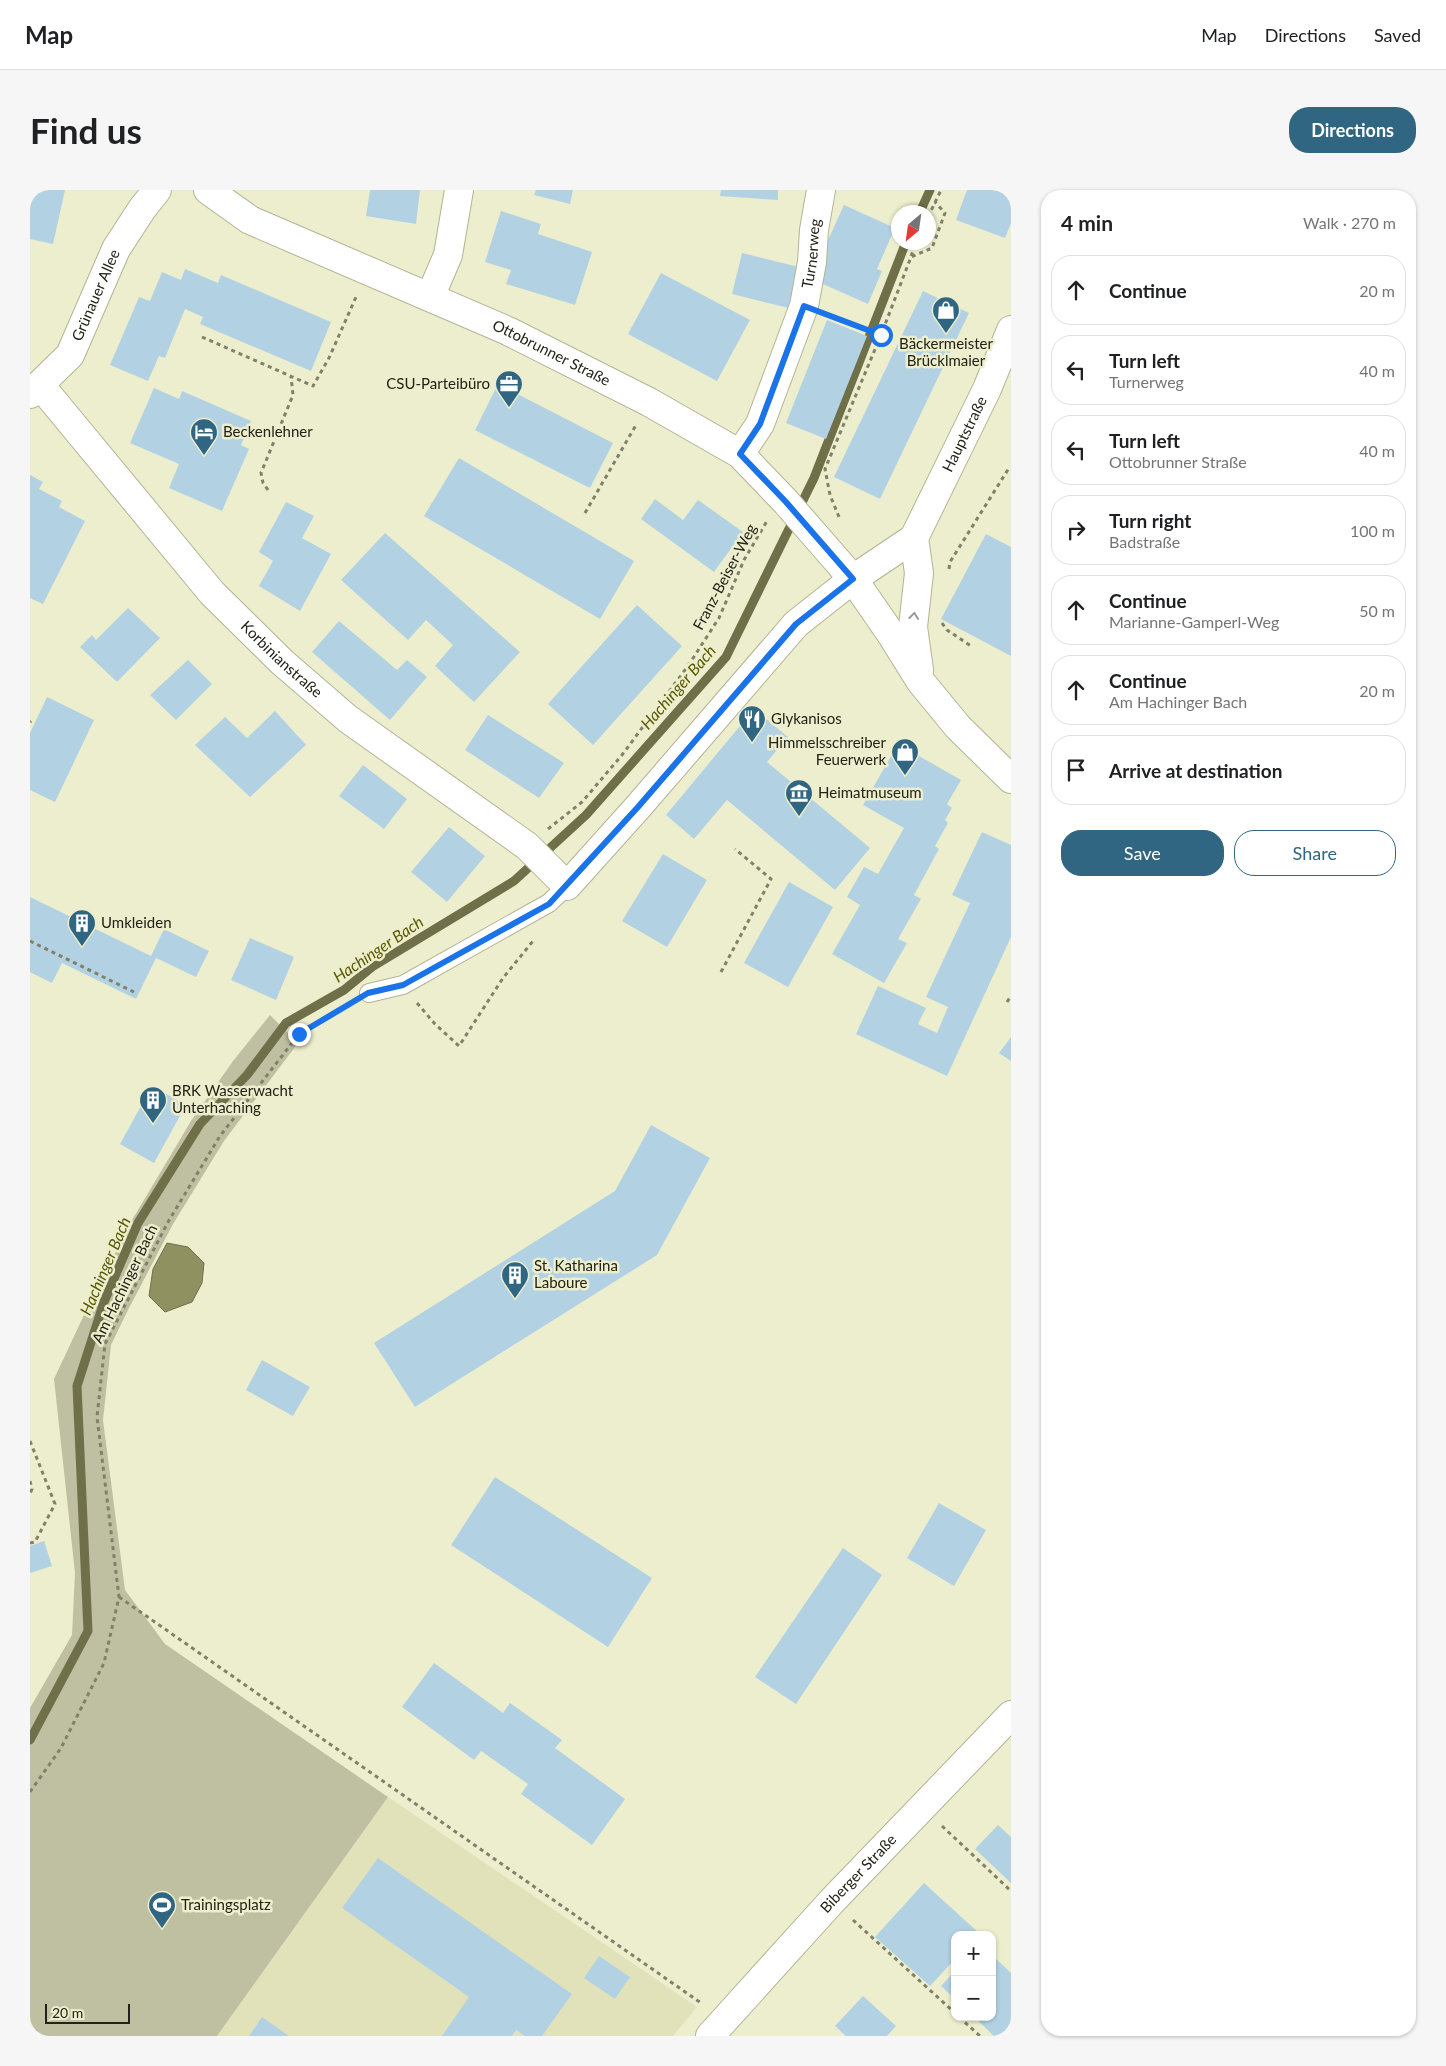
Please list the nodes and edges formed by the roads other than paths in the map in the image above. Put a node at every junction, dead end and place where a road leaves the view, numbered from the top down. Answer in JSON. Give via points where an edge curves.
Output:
{"nodes":[{"id":1,"x":158,"y":190,"type":"edge"},
{"id":2,"x":208,"y":190,"type":"edge"},
{"id":3,"x":458,"y":190,"type":"edge"},
{"id":4,"x":821,"y":190,"type":"edge"},
{"id":5,"x":430,"y":297,"type":"junction"},
{"id":6,"x":1011,"y":330,"type":"edge"},
{"id":7,"x":35,"y":389,"type":"edge"},
{"id":8,"x":740,"y":454,"type":"junction"},
{"id":9,"x":914,"y":538,"type":"junction"},
{"id":10,"x":853,"y":579,"type":"junction"},
{"id":11,"x":921,"y":682,"type":"junction"},
{"id":12,"x":1011,"y":780,"type":"edge"},
{"id":13,"x":557,"y":888,"type":"junction"},
{"id":14,"x":368,"y":993,"type":"road end"},
{"id":15,"x":1011,"y":1715,"type":"edge"},
{"id":16,"x":717,"y":2028,"type":"edge"}],
"edges":[{"from":1,"to":7,"type":"main road","name":"Grünauer Allee","via":[[116,249],[70,355]]},
{"from":2,"to":5,"type":"main road","name":"Ottobrunner Straße","via":[[250,220]]},
{"from":3,"to":5,"type":"main road","via":[[448,255]]},
{"from":4,"to":8,"type":"main road","name":"Turnerweg","via":[[804,306],[760,424]]},
{"from":5,"to":8,"type":"main road","name":"Ottobrunner Straße","via":[[508,331],[649,402]]},
{"from":6,"to":9,"type":"main road","name":"Hauptstraße","via":[[983,397]]},
{"from":7,"to":13,"type":"main road","name":"Korbinianstraße","via":[[212,593],[282,662],[348,719],[528,847]]},
{"from":8,"to":10,"type":"main road","name":"Ottobrunner Straße","via":[[777,512],[807,526]]},
{"from":9,"to":10,"type":"main road"},
{"from":11,"to":9,"type":"main road","one_way":true,"via":[[913,627],[919,573]]},
{"from":10,"to":11,"type":"main road"},
{"from":10,"to":13,"type":"main road","via":[[796,624],[638,807]]},
{"from":11,"to":12,"type":"main road","via":[[958,727]]},
{"from":13,"to":14,"type":"lane","via":[[403,985]]},
{"from":15,"to":16,"type":"main road","name":"Biberger Straße","via":[[832,1901]]}]}
